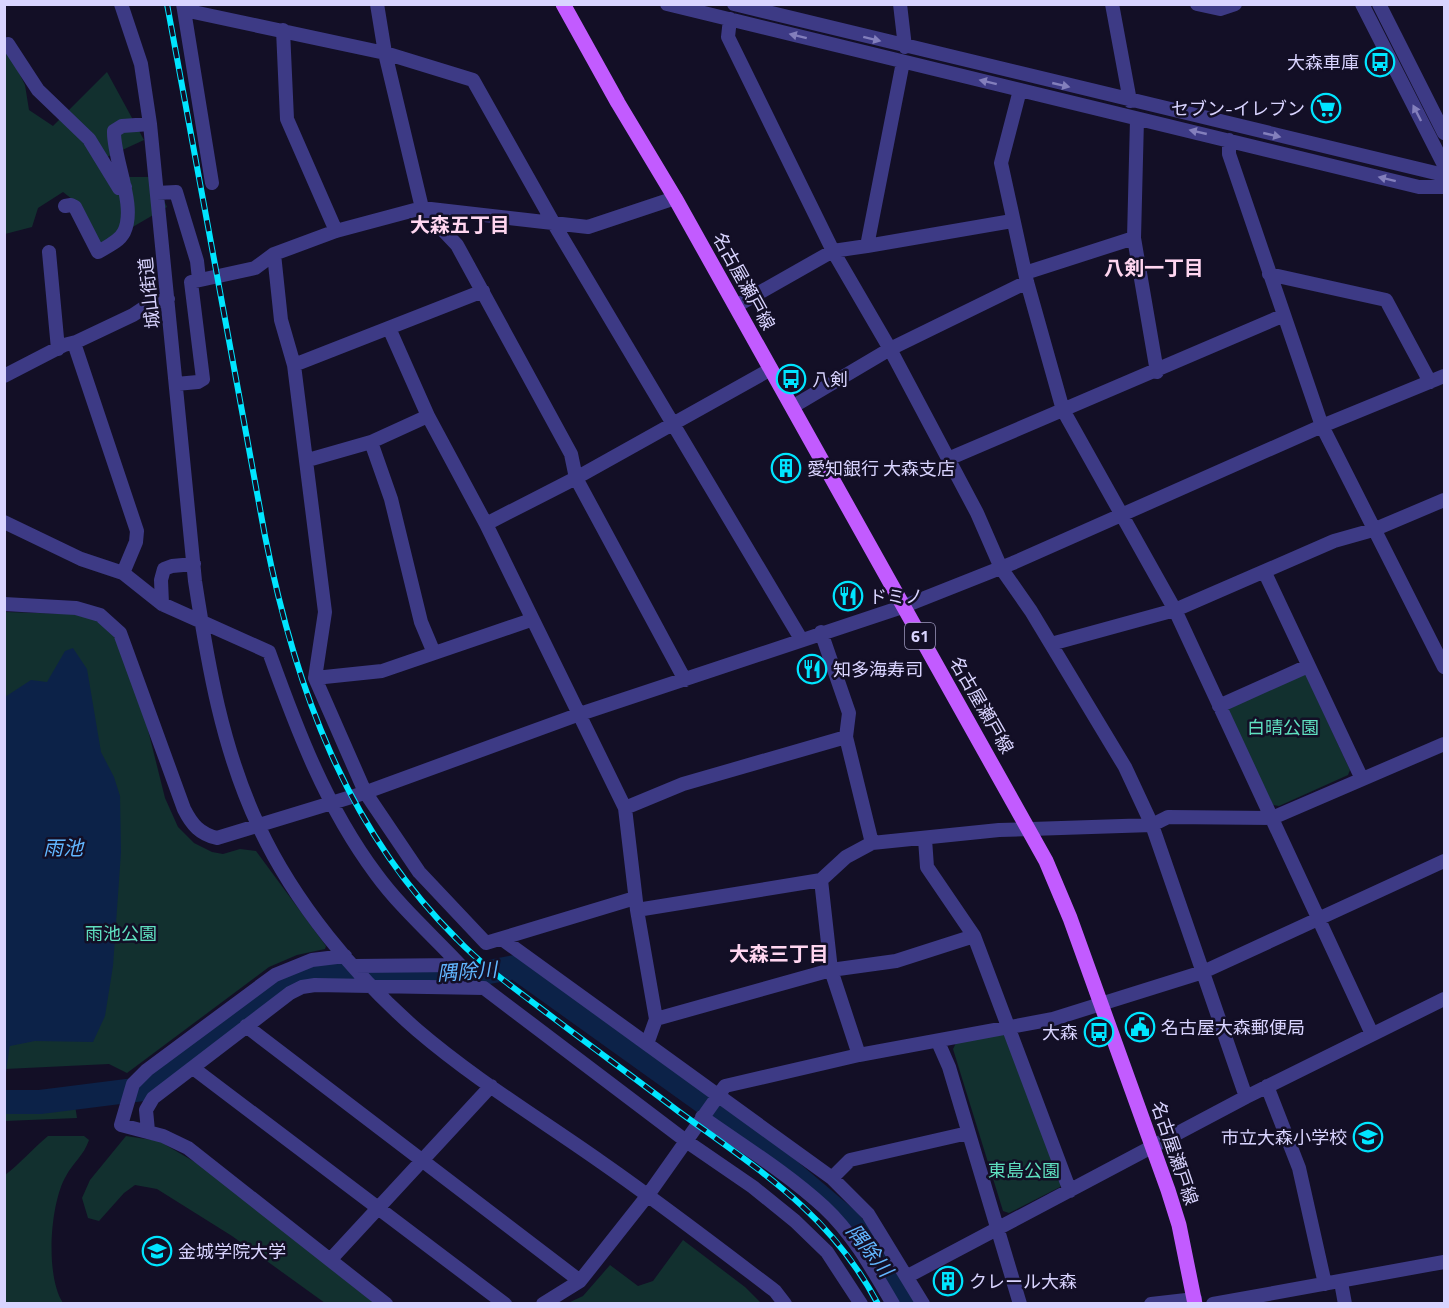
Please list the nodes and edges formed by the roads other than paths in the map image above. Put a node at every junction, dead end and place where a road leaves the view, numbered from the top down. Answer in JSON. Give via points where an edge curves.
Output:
{"nodes":[{"id":1,"x":121,"y":4,"type":"edge"},
{"id":2,"x":377,"y":4,"type":"edge"},
{"id":3,"x":563,"y":4,"type":"edge"},
{"id":4,"x":667,"y":4,"type":"edge"},
{"id":5,"x":734,"y":4,"type":"edge"},
{"id":6,"x":900,"y":4,"type":"edge"},
{"id":7,"x":1112,"y":4,"type":"edge"},
{"id":8,"x":1197,"y":4,"type":"edge"},
{"id":9,"x":1235,"y":4,"type":"edge"},
{"id":10,"x":1362,"y":4,"type":"edge"},
{"id":11,"x":1379,"y":4,"type":"edge"},
{"id":12,"x":183,"y":7,"type":"edge"},
{"id":13,"x":1219,"y":7,"type":"edge"},
{"id":14,"x":730,"y":19,"type":"junction"},
{"id":15,"x":283,"y":30,"type":"junction"},
{"id":16,"x":4,"y":46,"type":"edge"},
{"id":17,"x":905,"y":47,"type":"junction"},
{"id":18,"x":385,"y":53,"type":"junction"},
{"id":19,"x":903,"y":62,"type":"junction"},
{"id":20,"x":1020,"y":90,"type":"junction"},
{"id":21,"x":1130,"y":101,"type":"junction"},
{"id":22,"x":1137,"y":119,"type":"junction"},
{"id":23,"x":150,"y":124,"type":"junction"},
{"id":24,"x":1444,"y":133,"type":"edge"},
{"id":25,"x":1229,"y":140,"type":"junction"},
{"id":26,"x":1444,"y":165,"type":"edge"},
{"id":27,"x":1444,"y":175,"type":"edge"},
{"id":28,"x":212,"y":183,"type":"dead end"},
{"id":29,"x":125,"y":187,"type":"junction"},
{"id":30,"x":1444,"y":187,"type":"edge"},
{"id":31,"x":157,"y":193,"type":"junction"},
{"id":32,"x":675,"y":198,"type":"junction"},
{"id":33,"x":65,"y":206,"type":"dead end"},
{"id":34,"x":422,"y":208,"type":"junction"},
{"id":35,"x":1012,"y":221,"type":"junction"},
{"id":36,"x":554,"y":224,"type":"junction"},
{"id":37,"x":336,"y":231,"type":"junction"},
{"id":38,"x":1134,"y":238,"type":"junction"},
{"id":39,"x":867,"y":246,"type":"junction"},
{"id":40,"x":833,"y":251,"type":"junction"},
{"id":41,"x":49,"y":252,"type":"dead end"},
{"id":42,"x":274,"y":254,"type":"junction"},
{"id":43,"x":1269,"y":274,"type":"junction"},
{"id":44,"x":1026,"y":278,"type":"junction"},
{"id":45,"x":199,"y":279,"type":"junction"},
{"id":46,"x":483,"y":291,"type":"junction"},
{"id":47,"x":168,"y":299,"type":"junction"},
{"id":48,"x":736,"y":306,"type":"junction"},
{"id":49,"x":1282,"y":316,"type":"junction"},
{"id":50,"x":389,"y":328,"type":"junction"},
{"id":51,"x":74,"y":343,"type":"junction"},
{"id":52,"x":58,"y":349,"type":"junction"},
{"id":53,"x":890,"y":350,"type":"junction"},
{"id":54,"x":294,"y":365,"type":"junction"},
{"id":55,"x":771,"y":369,"type":"junction"},
{"id":56,"x":1156,"y":372,"type":"junction"},
{"id":57,"x":4,"y":376,"type":"edge"},
{"id":58,"x":1444,"y":376,"type":"edge"},
{"id":59,"x":1430,"y":382,"type":"junction"},
{"id":60,"x":176,"y":384,"type":"junction"},
{"id":61,"x":792,"y":407,"type":"junction"},
{"id":62,"x":1063,"y":410,"type":"junction"},
{"id":63,"x":428,"y":416,"type":"junction"},
{"id":64,"x":674,"y":423,"type":"junction"},
{"id":65,"x":1322,"y":426,"type":"junction"},
{"id":66,"x":371,"y":442,"type":"junction"},
{"id":67,"x":948,"y":459,"type":"junction"},
{"id":68,"x":308,"y":460,"type":"junction"},
{"id":69,"x":576,"y":478,"type":"junction"},
{"id":70,"x":1444,"y":500,"type":"edge"},
{"id":71,"x":1122,"y":515,"type":"junction"},
{"id":72,"x":4,"y":522,"type":"edge"},
{"id":73,"x":486,"y":524,"type":"junction"},
{"id":74,"x":1373,"y":530,"type":"junction"},
{"id":75,"x":194,"y":564,"type":"junction"},
{"id":76,"x":1001,"y":568,"type":"junction"},
{"id":77,"x":123,"y":573,"type":"junction"},
{"id":78,"x":1265,"y":573,"type":"junction"},
{"id":79,"x":4,"y":604,"type":"edge"},
{"id":80,"x":162,"y":604,"type":"junction"},
{"id":81,"x":902,"y":607,"type":"junction"},
{"id":82,"x":1174,"y":610,"type":"junction"},
{"id":83,"x":531,"y":621,"type":"junction"},
{"id":84,"x":201,"y":622,"type":"junction"},
{"id":85,"x":821,"y":632,"type":"junction"},
{"id":86,"x":801,"y":639,"type":"junction"},
{"id":87,"x":1051,"y":644,"type":"junction"},
{"id":88,"x":434,"y":653,"type":"junction"},
{"id":89,"x":1308,"y":666,"type":"junction"},
{"id":90,"x":1444,"y":666,"type":"edge"},
{"id":91,"x":315,"y":678,"type":"junction"},
{"id":92,"x":685,"y":680,"type":"junction"},
{"id":93,"x":1219,"y":706,"type":"junction"},
{"id":94,"x":580,"y":714,"type":"junction"},
{"id":95,"x":846,"y":737,"type":"junction"},
{"id":96,"x":1444,"y":744,"type":"edge"},
{"id":97,"x":1362,"y":779,"type":"junction"},
{"id":98,"x":365,"y":792,"type":"junction"},
{"id":99,"x":330,"y":802,"type":"junction"},
{"id":100,"x":625,"y":808,"type":"junction"},
{"id":101,"x":1272,"y":818,"type":"junction"},
{"id":102,"x":1152,"y":825,"type":"junction"},
{"id":103,"x":259,"y":827,"type":"junction"},
{"id":104,"x":1030,"y":828,"type":"junction"},
{"id":105,"x":925,"y":838,"type":"junction"},
{"id":106,"x":872,"y":843,"type":"junction"},
{"id":107,"x":1444,"y":861,"type":"edge"},
{"id":108,"x":821,"y":879,"type":"junction"},
{"id":109,"x":636,"y":904,"type":"junction"},
{"id":110,"x":1318,"y":918,"type":"junction"},
{"id":111,"x":975,"y":936,"type":"junction"},
{"id":112,"x":502,"y":939,"type":"junction"},
{"id":113,"x":831,"y":970,"type":"junction"},
{"id":114,"x":358,"y":971,"type":"junction"},
{"id":115,"x":1203,"y":972,"type":"junction"},
{"id":116,"x":1444,"y":999,"type":"edge"},
{"id":117,"x":1101,"y":1003,"type":"junction"},
{"id":118,"x":656,"y":1019,"type":"junction"},
{"id":119,"x":246,"y":1026,"type":"junction"},
{"id":120,"x":1008,"y":1028,"type":"junction"},
{"id":121,"x":1372,"y":1034,"type":"junction"},
{"id":122,"x":938,"y":1042,"type":"junction"},
{"id":123,"x":647,"y":1044,"type":"junction"},
{"id":124,"x":859,"y":1055,"type":"junction"},
{"id":125,"x":193,"y":1068,"type":"junction"},
{"id":126,"x":491,"y":1086,"type":"junction"},
{"id":127,"x":1267,"y":1086,"type":"junction"},
{"id":128,"x":1246,"y":1097,"type":"junction"},
{"id":129,"x":710,"y":1108,"type":"junction"},
{"id":130,"x":148,"y":1131,"type":"junction"},
{"id":131,"x":968,"y":1133,"type":"junction"},
{"id":132,"x":686,"y":1141,"type":"junction"},
{"id":133,"x":1152,"y":1146,"type":"junction"},
{"id":134,"x":421,"y":1159,"type":"junction"},
{"id":135,"x":832,"y":1178,"type":"junction"},
{"id":136,"x":1070,"y":1191,"type":"junction"},
{"id":137,"x":648,"y":1195,"type":"junction"},
{"id":138,"x":379,"y":1208,"type":"junction"},
{"id":139,"x":996,"y":1228,"type":"junction"},
{"id":140,"x":331,"y":1259,"type":"junction"},
{"id":141,"x":1444,"y":1262,"type":"edge"},
{"id":142,"x":908,"y":1276,"type":"junction"},
{"id":143,"x":580,"y":1281,"type":"junction"},
{"id":144,"x":1341,"y":1282,"type":"junction"},
{"id":145,"x":1325,"y":1284,"type":"junction"},
{"id":146,"x":1195,"y":1301,"type":"edge"},
{"id":147,"x":386,"y":1304,"type":"edge"},
{"id":148,"x":504,"y":1304,"type":"edge"},
{"id":149,"x":543,"y":1304,"type":"edge"},
{"id":150,"x":785,"y":1304,"type":"edge"},
{"id":151,"x":861,"y":1304,"type":"edge"},
{"id":152,"x":893,"y":1304,"type":"edge"},
{"id":153,"x":923,"y":1304,"type":"edge"},
{"id":154,"x":1020,"y":1304,"type":"edge"},
{"id":155,"x":1151,"y":1304,"type":"edge"},
{"id":156,"x":1213,"y":1304,"type":"edge"},
{"id":157,"x":1345,"y":1304,"type":"edge"}],
"edges":[{"from":1,"to":23,"type":"street","name":"城山街道","via":[[141,64]]},
{"from":2,"to":18,"type":"street"},
{"from":3,"to":32,"type":"main road","name":"名古屋瀬戸線","number":"61"},
{"from":4,"to":14,"type":"street"},
{"from":5,"to":17,"type":"street","one_way":true},
{"from":6,"to":17,"type":"street"},
{"from":7,"to":21,"type":"street"},
{"from":8,"to":13,"type":"street"},
{"from":9,"to":13,"type":"street"},
{"from":26,"to":10,"type":"street","one_way":true},
{"from":11,"to":24,"type":"street"},
{"from":12,"to":15,"type":"street"},
{"from":12,"to":28,"type":"street"},
{"from":19,"to":14,"type":"street","one_way":true},
{"from":14,"to":40,"type":"street","via":[[728,37]]},
{"from":15,"to":18,"type":"street"},
{"from":15,"to":37,"type":"street","via":[[287,119]]},
{"from":16,"to":29,"type":"street","via":[[8,44],[38,90],[89,139],[119,188]]},
{"from":17,"to":21,"type":"street","one_way":true},
{"from":18,"to":34,"type":"street"},
{"from":18,"to":36,"type":"street","via":[[473,80]]},
{"from":20,"to":19,"type":"street","one_way":true},
{"from":19,"to":39,"type":"street"},
{"from":20,"to":22,"type":"street"},
{"from":20,"to":35,"type":"street","via":[[1001,163]]},
{"from":21,"to":27,"type":"street","one_way":true},
{"from":25,"to":22,"type":"street","one_way":true},
{"from":22,"to":38,"type":"street"},
{"from":23,"to":29,"type":"street","via":[[122,126],[114,131]]},
{"from":23,"to":31,"type":"street","name":"城山街道"},
{"from":30,"to":25,"type":"street","one_way":true,"via":[[1419,187]]},
{"from":25,"to":43,"type":"street","via":[[1228,154]]},
{"from":29,"to":33,"type":"street","via":[[124,232],[98,252],[75,207]]},
{"from":31,"to":45,"type":"street","via":[[176,192]]},
{"from":31,"to":47,"type":"street","name":"城山街道"},
{"from":32,"to":36,"type":"street","via":[[588,227]]},
{"from":32,"to":48,"type":"main road","name":"名古屋瀬戸線","number":"61"},
{"from":34,"to":36,"type":"street"},
{"from":34,"to":37,"type":"street"},
{"from":34,"to":46,"type":"street","via":[[457,245]]},
{"from":35,"to":39,"type":"street"},
{"from":35,"to":44,"type":"street"},
{"from":36,"to":64,"type":"street"},
{"from":37,"to":42,"type":"street"},
{"from":38,"to":44,"type":"street"},
{"from":38,"to":56,"type":"street"},
{"from":39,"to":40,"type":"street"},
{"from":40,"to":48,"type":"street"},
{"from":40,"to":53,"type":"street"},
{"from":41,"to":52,"type":"street"},
{"from":42,"to":45,"type":"street","via":[[255,268]]},
{"from":42,"to":54,"type":"street","via":[[281,320]]},
{"from":43,"to":49,"type":"street"},
{"from":43,"to":59,"type":"street","via":[[1386,300]]},
{"from":44,"to":53,"type":"street"},
{"from":44,"to":62,"type":"street"},
{"from":45,"to":60,"type":"street","via":[[191,282],[191,297],[203,379]]},
{"from":46,"to":50,"type":"street"},
{"from":46,"to":69,"type":"street","via":[[571,454]]},
{"from":47,"to":51,"type":"street","via":[[151,303]]},
{"from":47,"to":60,"type":"street","name":"城山街道"},
{"from":48,"to":55,"type":"main road","name":"名古屋瀬戸線","number":"61"},
{"from":49,"to":56,"type":"street"},
{"from":49,"to":65,"type":"street"},
{"from":50,"to":54,"type":"street"},
{"from":50,"to":63,"type":"street"},
{"from":51,"to":52,"type":"street"},
{"from":51,"to":77,"type":"street","via":[[136,531]]},
{"from":52,"to":57,"type":"street"},
{"from":53,"to":61,"type":"street"},
{"from":53,"to":67,"type":"street"},
{"from":54,"to":68,"type":"street"},
{"from":55,"to":61,"type":"main road","name":"名古屋瀬戸線","number":"61"},
{"from":55,"to":64,"type":"street"},
{"from":56,"to":62,"type":"street"},
{"from":58,"to":59,"type":"street"},
{"from":59,"to":65,"type":"street"},
{"from":60,"to":75,"type":"street","name":"城山街道"},
{"from":61,"to":81,"type":"main road","name":"名古屋瀬戸線","number":"61"},
{"from":62,"to":67,"type":"street"},
{"from":62,"to":71,"type":"street"},
{"from":63,"to":66,"type":"street"},
{"from":63,"to":73,"type":"street"},
{"from":64,"to":69,"type":"street"},
{"from":64,"to":86,"type":"street"},
{"from":65,"to":71,"type":"street"},
{"from":65,"to":74,"type":"street"},
{"from":66,"to":68,"type":"street"},
{"from":66,"to":88,"type":"street","via":[[391,499],[421,622]]},
{"from":67,"to":76,"type":"street"},
{"from":68,"to":91,"type":"street","via":[[325,612]]},
{"from":69,"to":73,"type":"street"},
{"from":69,"to":92,"type":"street"},
{"from":70,"to":74,"type":"street"},
{"from":71,"to":76,"type":"street"},
{"from":71,"to":82,"type":"street"},
{"from":72,"to":77,"type":"street","via":[[81,559]]},
{"from":73,"to":83,"type":"street"},
{"from":74,"to":78,"type":"street","via":[[1334,541]]},
{"from":74,"to":90,"type":"street"},
{"from":75,"to":80,"type":"street","via":[[164,570]]},
{"from":75,"to":84,"type":"street","name":"城山街道"},
{"from":76,"to":81,"type":"street"},
{"from":76,"to":87,"type":"street"},
{"from":77,"to":80,"type":"street"},
{"from":78,"to":82,"type":"street"},
{"from":78,"to":89,"type":"street"},
{"from":79,"to":103,"type":"street","via":[[76,608],[100,615],[120,633],[192,825],[217,838]]},
{"from":80,"to":84,"type":"street"},
{"from":81,"to":85,"type":"street"},
{"from":81,"to":104,"type":"main road","name":"名古屋瀬戸線","number":"61"},
{"from":82,"to":87,"type":"street"},
{"from":82,"to":93,"type":"street"},
{"from":83,"to":88,"type":"street"},
{"from":83,"to":94,"type":"street"},
{"from":84,"to":99,"type":"street","via":[[269,651]]},
{"from":84,"to":103,"type":"street","name":"城山街道","via":[[215,698]]},
{"from":85,"to":86,"type":"street"},
{"from":85,"to":95,"type":"street","via":[[849,713]]},
{"from":86,"to":92,"type":"street"},
{"from":87,"to":102,"type":"street","via":[[1125,767]]},
{"from":88,"to":91,"type":"street","via":[[382,671]]},
{"from":89,"to":93,"type":"street"},
{"from":89,"to":97,"type":"street"},
{"from":91,"to":98,"type":"street"},
{"from":92,"to":94,"type":"street"},
{"from":93,"to":101,"type":"street"},
{"from":94,"to":98,"type":"street"},
{"from":94,"to":100,"type":"street"},
{"from":95,"to":100,"type":"street","via":[[683,784]]},
{"from":95,"to":106,"type":"street"},
{"from":96,"to":97,"type":"street"},
{"from":97,"to":101,"type":"street"},
{"from":98,"to":99,"type":"street"},
{"from":98,"to":112,"type":"street","via":[[419,872],[486,943]]},
{"from":99,"to":103,"type":"street"},
{"from":99,"to":114,"type":"street","via":[[377,876],[460,966]]},
{"from":100,"to":109,"type":"street"},
{"from":101,"to":102,"type":"street","via":[[1168,817]]},
{"from":101,"to":110,"type":"street"},
{"from":102,"to":104,"type":"street"},
{"from":102,"to":115,"type":"street"},
{"from":103,"to":114,"type":"street","name":"城山街道","via":[[307,908]]},
{"from":104,"to":105,"type":"street"},
{"from":104,"to":117,"type":"main road","name":"名古屋瀬戸線","number":"61","via":[[1067,909]]},
{"from":105,"to":106,"type":"street"},
{"from":105,"to":111,"type":"street","via":[[927,867]]},
{"from":106,"to":108,"type":"street","via":[[846,857]]},
{"from":107,"to":110,"type":"street"},
{"from":108,"to":109,"type":"street"},
{"from":108,"to":113,"type":"street"},
{"from":109,"to":112,"type":"street"},
{"from":109,"to":118,"type":"street"},
{"from":110,"to":115,"type":"street"},
{"from":110,"to":121,"type":"street"},
{"from":111,"to":113,"type":"street","via":[[896,961]]},
{"from":111,"to":120,"type":"street"},
{"from":112,"to":123,"type":"street"},
{"from":113,"to":118,"type":"street"},
{"from":113,"to":124,"type":"street"},
{"from":114,"to":119,"type":"street","via":[[302,987]]},
{"from":114,"to":126,"type":"street","name":"城山街道","via":[[419,1032]]},
{"from":114,"to":130,"type":"street","via":[[312,960],[275,975],[147,1070],[133,1084],[121,1125]]},
{"from":114,"to":132,"type":"street","via":[[484,988]]},
{"from":115,"to":117,"type":"street"},
{"from":115,"to":128,"type":"street"},
{"from":116,"to":121,"type":"street"},
{"from":117,"to":120,"type":"street"},
{"from":117,"to":133,"type":"main road","name":"名古屋瀬戸線","number":"61"},
{"from":118,"to":123,"type":"street"},
{"from":119,"to":125,"type":"street"},
{"from":119,"to":134,"type":"street"},
{"from":120,"to":122,"type":"street"},
{"from":120,"to":136,"type":"street"},
{"from":121,"to":127,"type":"street"},
{"from":122,"to":124,"type":"street"},
{"from":122,"to":131,"type":"street"},
{"from":123,"to":129,"type":"street"},
{"from":124,"to":129,"type":"street","via":[[725,1086]]},
{"from":125,"to":130,"type":"street","via":[[153,1098],[146,1110]]},
{"from":125,"to":138,"type":"street"},
{"from":126,"to":134,"type":"street"},
{"from":126,"to":137,"type":"street","name":"城山街道"},
{"from":127,"to":128,"type":"street"},
{"from":127,"to":145,"type":"street","via":[[1299,1168]]},
{"from":128,"to":133,"type":"street"},
{"from":129,"to":132,"type":"street"},
{"from":129,"to":135,"type":"street"},
{"from":129,"to":152,"type":"street","via":[[773,1167],[825,1208],[864,1255]]},
{"from":130,"to":140,"type":"street","via":[[188,1148]]},
{"from":131,"to":135,"type":"street","via":[[850,1160]]},
{"from":131,"to":139,"type":"street"},
{"from":132,"to":137,"type":"street"},
{"from":132,"to":151,"type":"street","via":[[753,1186],[795,1221],[827,1252]]},
{"from":133,"to":136,"type":"street"},
{"from":133,"to":146,"type":"main road","name":"名古屋瀬戸線","number":"61","via":[[1179,1225]]},
{"from":134,"to":138,"type":"street"},
{"from":134,"to":143,"type":"street"},
{"from":135,"to":142,"type":"street","via":[[868,1214]]},
{"from":136,"to":139,"type":"street"},
{"from":137,"to":143,"type":"street"},
{"from":137,"to":150,"type":"street","name":"城山街道","via":[[775,1291]]},
{"from":138,"to":140,"type":"street"},
{"from":138,"to":148,"type":"street"},
{"from":139,"to":142,"type":"street"},
{"from":139,"to":154,"type":"street"},
{"from":140,"to":147,"type":"street"},
{"from":141,"to":144,"type":"street"},
{"from":142,"to":153,"type":"street"},
{"from":143,"to":149,"type":"street"},
{"from":144,"to":145,"type":"street"},
{"from":144,"to":157,"type":"street"},
{"from":145,"to":156,"type":"street"},
{"from":146,"to":155,"type":"street"}]}
